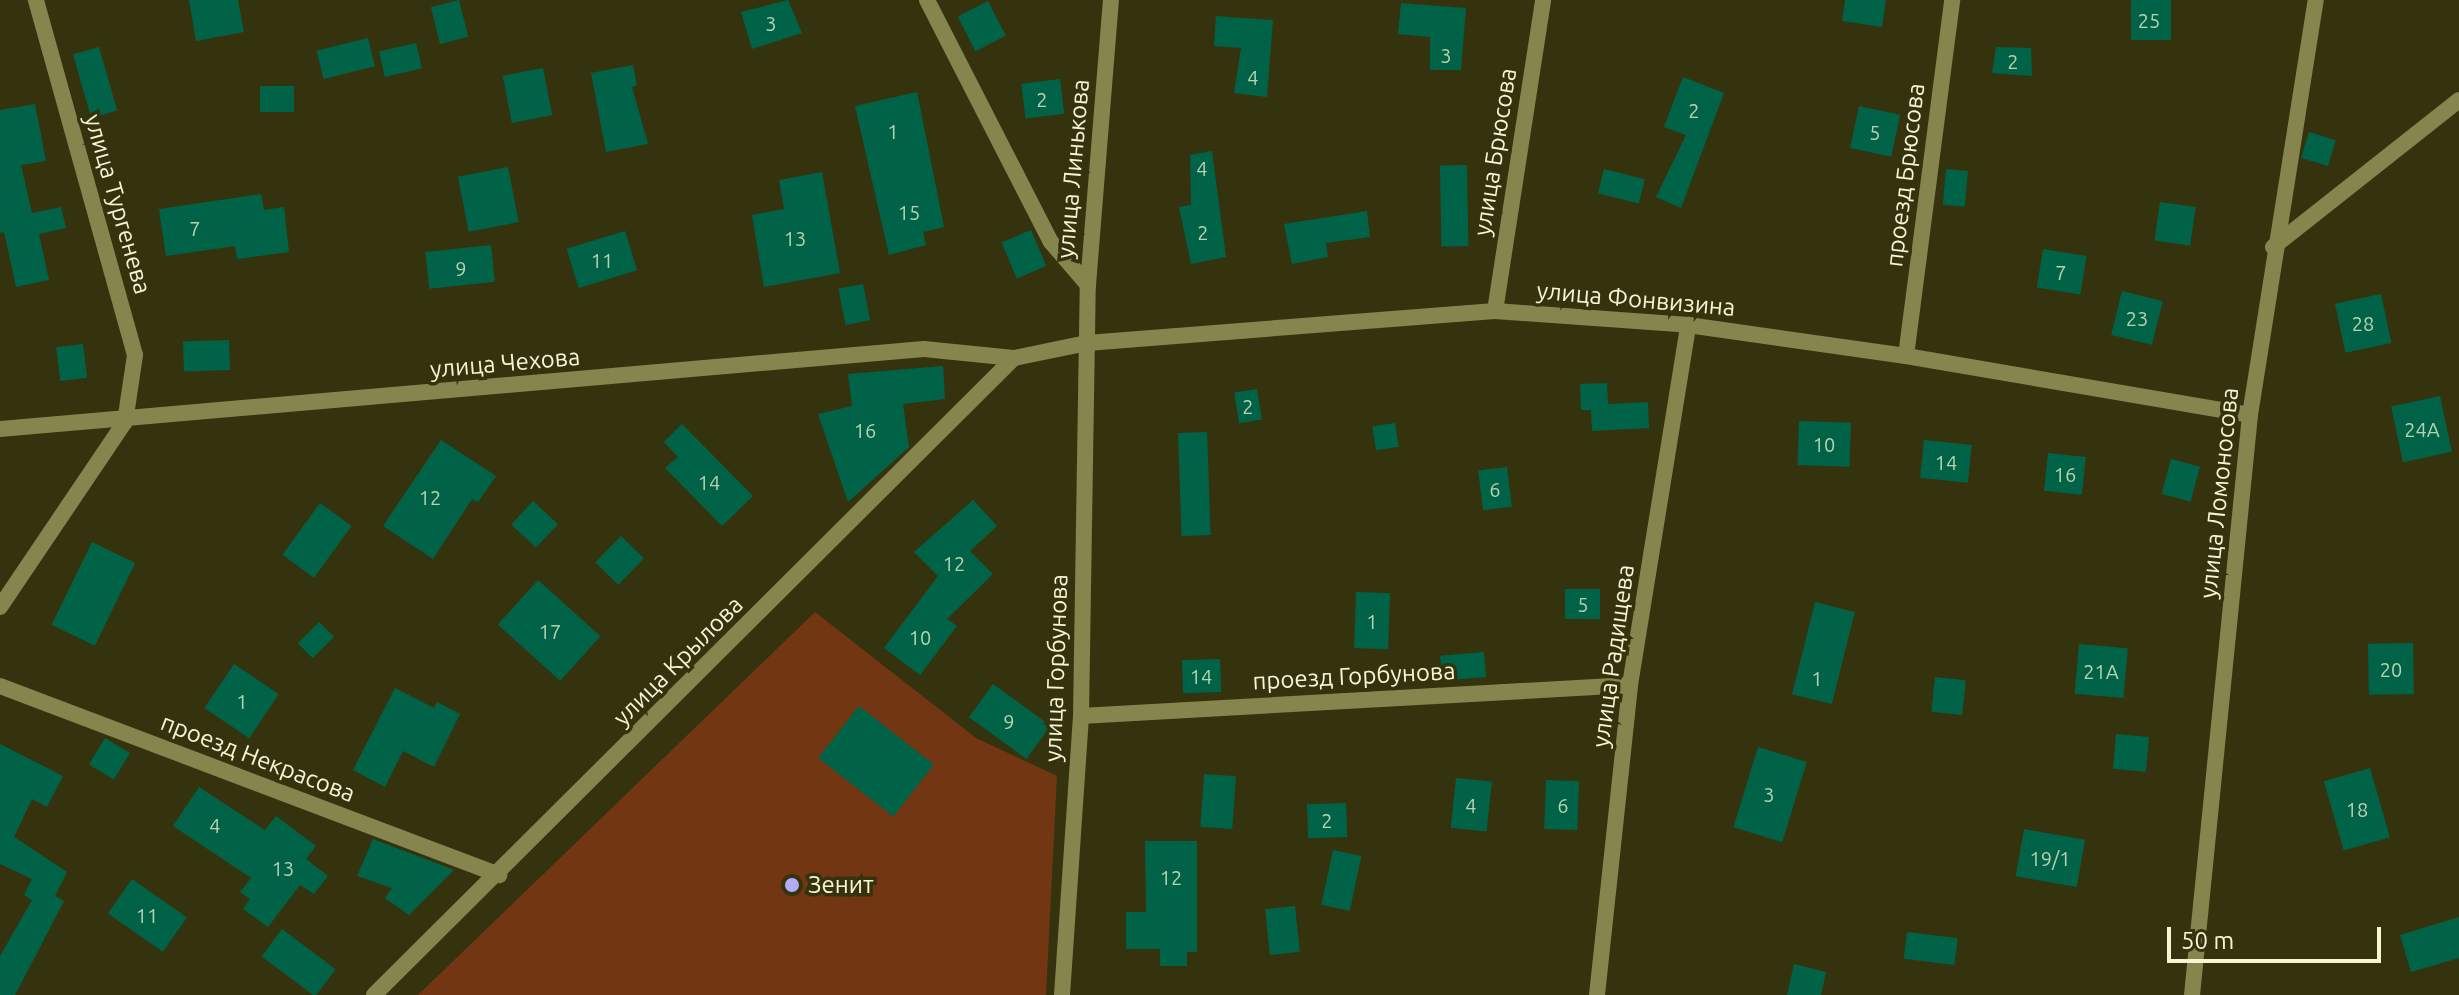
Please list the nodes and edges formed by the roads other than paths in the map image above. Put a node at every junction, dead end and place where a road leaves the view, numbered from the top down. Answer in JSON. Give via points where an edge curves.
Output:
{"nodes":[{"id":1,"x":36,"y":0,"type":"edge"},
{"id":2,"x":927,"y":0,"type":"edge"},
{"id":3,"x":1111,"y":0,"type":"edge"},
{"id":4,"x":1543,"y":0,"type":"edge"},
{"id":5,"x":1952,"y":0,"type":"edge"},
{"id":6,"x":2316,"y":0,"type":"edge"},
{"id":7,"x":2459,"y":100,"type":"edge"},
{"id":8,"x":2273,"y":247,"type":"junction"},
{"id":9,"x":1088,"y":285,"type":"junction"},
{"id":10,"x":1495,"y":311,"type":"junction"},
{"id":11,"x":1688,"y":325,"type":"junction"},
{"id":12,"x":1087,"y":343,"type":"junction"},
{"id":13,"x":1906,"y":356,"type":"junction"},
{"id":14,"x":1014,"y":358,"type":"junction"},
{"id":15,"x":2250,"y":415,"type":"junction"},
{"id":16,"x":125,"y":422,"type":"junction"},
{"id":17,"x":0,"y":429,"type":"edge"},
{"id":18,"x":0,"y":607,"type":"edge"},
{"id":19,"x":1630,"y":685,"type":"junction"},
{"id":20,"x":0,"y":686,"type":"edge"},
{"id":21,"x":1081,"y":716,"type":"junction"},
{"id":22,"x":499,"y":875,"type":"junction"},
{"id":23,"x":374,"y":995,"type":"edge"},
{"id":24,"x":1062,"y":995,"type":"edge"},
{"id":25,"x":1597,"y":995,"type":"edge"},
{"id":26,"x":2192,"y":995,"type":"edge"}],
"edges":[{"from":1,"to":16,"type":"street","name":"улица Тургенева","via":[[135,355]]},
{"from":2,"to":9,"type":"street","via":[[1051,242]]},
{"from":3,"to":9,"type":"street","name":"улица Линькова"},
{"from":4,"to":10,"type":"street","name":"улица Брюсова"},
{"from":5,"to":13,"type":"street","name":"проезд Брюсова"},
{"from":6,"to":8,"type":"street","name":"улица Ломоносова"},
{"from":7,"to":8,"type":"street"},
{"from":8,"to":15,"type":"street","name":"улица Ломоносова"},
{"from":9,"to":12,"type":"street","name":"улица Линькова"},
{"from":10,"to":11,"type":"street","name":"улица Фонвизина"},
{"from":10,"to":12,"type":"street","name":"улица Фонвизина"},
{"from":11,"to":13,"type":"street","name":"улица Фонвизина"},
{"from":11,"to":19,"type":"street","name":"улица Радищева"},
{"from":12,"to":14,"type":"street","name":"улица Фонвизина"},
{"from":12,"to":21,"type":"street","name":"улица Горбунова"},
{"from":13,"to":15,"type":"street","name":"улица Фонвизина"},
{"from":14,"to":16,"type":"street","name":"улица Чехова","via":[[924,349]]},
{"from":14,"to":22,"type":"street","name":"улица Крылова"},
{"from":15,"to":26,"type":"street","name":"улица Ломоносова"},
{"from":16,"to":17,"type":"street","name":"улица Чехова"},
{"from":16,"to":18,"type":"street"},
{"from":19,"to":21,"type":"street","name":"проезд Горбунова"},
{"from":19,"to":25,"type":"street","name":"улица Радищева"},
{"from":20,"to":22,"type":"street","name":"проезд Некрасова"},
{"from":21,"to":24,"type":"street","name":"улица Горбунова"},
{"from":22,"to":23,"type":"street","name":"улица Крылова"}]}
